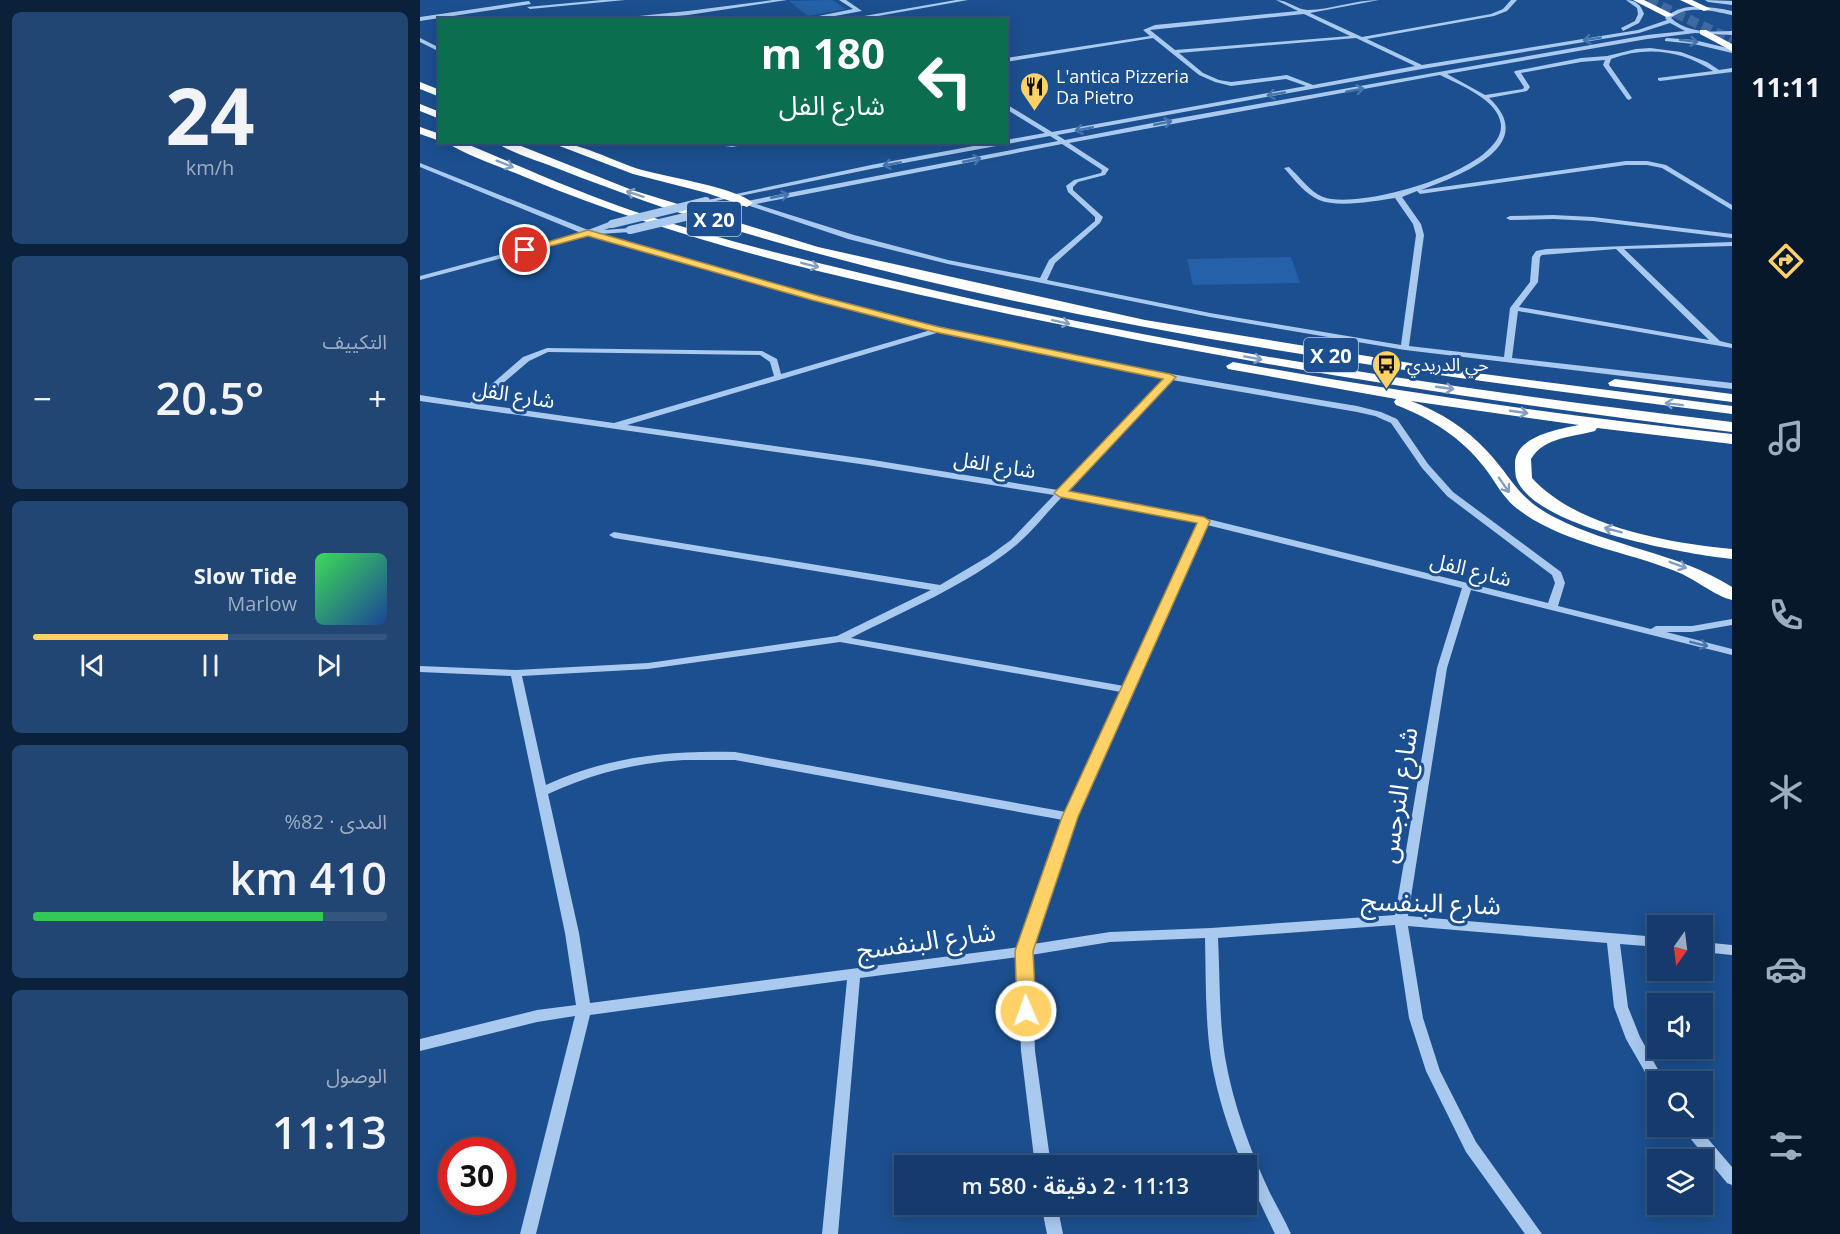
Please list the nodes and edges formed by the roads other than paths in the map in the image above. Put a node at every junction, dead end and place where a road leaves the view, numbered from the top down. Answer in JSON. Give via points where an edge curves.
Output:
{"nodes":[{"id":1,"x":622,"y":0,"type":"edge"},
{"id":2,"x":784,"y":0,"type":"edge"},
{"id":3,"x":842,"y":0,"type":"edge"},
{"id":4,"x":965,"y":0,"type":"edge"},
{"id":5,"x":1279,"y":0,"type":"edge"},
{"id":6,"x":1376,"y":0,"type":"edge"},
{"id":7,"x":1514,"y":0,"type":"edge"},
{"id":8,"x":1629,"y":0,"type":"edge"},
{"id":9,"x":1636,"y":0,"type":"edge"},
{"id":10,"x":1683,"y":0,"type":"edge"},
{"id":11,"x":1698,"y":0,"type":"edge"},
{"id":12,"x":1732,"y":3,"type":"edge"},
{"id":13,"x":530,"y":6,"type":"edge"},
{"id":14,"x":1713,"y":8,"type":"edge"},
{"id":15,"x":857,"y":10,"type":"junction"},
{"id":16,"x":1306,"y":12,"type":"junction"},
{"id":17,"x":1732,"y":12,"type":"edge"},
{"id":18,"x":627,"y":18,"type":"edge"},
{"id":19,"x":812,"y":18,"type":"edge"},
{"id":20,"x":869,"y":18,"type":"edge"},
{"id":21,"x":1669,"y":18,"type":"junction"},
{"id":22,"x":420,"y":19,"type":"edge"},
{"id":23,"x":1700,"y":32,"type":"junction"},
{"id":24,"x":1732,"y":33,"type":"edge"},
{"id":25,"x":1612,"y":35,"type":"junction"},
{"id":26,"x":1152,"y":37,"type":"junction"},
{"id":27,"x":1357,"y":38,"type":"junction"},
{"id":28,"x":420,"y":40,"type":"edge"},
{"id":29,"x":438,"y":42,"type":"edge"},
{"id":30,"x":427,"y":44,"type":"junction"},
{"id":31,"x":1610,"y":44,"type":"junction"},
{"id":32,"x":438,"y":49,"type":"edge"},
{"id":33,"x":1732,"y":49,"type":"edge"},
{"id":34,"x":1622,"y":51,"type":"junction"},
{"id":35,"x":1176,"y":52,"type":"junction"},
{"id":36,"x":1608,"y":58,"type":"junction"},
{"id":37,"x":1008,"y":60,"type":"edge"},
{"id":38,"x":1422,"y":67,"type":"junction"},
{"id":39,"x":1732,"y":70,"type":"edge"},
{"id":40,"x":1717,"y":71,"type":"junction"},
{"id":41,"x":1442,"y":74,"type":"junction"},
{"id":42,"x":1660,"y":79,"type":"dead end"},
{"id":43,"x":420,"y":85,"type":"edge"},
{"id":44,"x":1314,"y":88,"type":"junction"},
{"id":45,"x":438,"y":93,"type":"edge"},
{"id":46,"x":1483,"y":97,"type":"junction"},
{"id":47,"x":1629,"y":98,"type":"dead end"},
{"id":48,"x":420,"y":107,"type":"edge"},
{"id":49,"x":1008,"y":107,"type":"edge"},
{"id":50,"x":438,"y":115,"type":"edge"},
{"id":51,"x":420,"y":130,"type":"edge"},
{"id":52,"x":1053,"y":135,"type":"junction"},
{"id":53,"x":438,"y":137,"type":"edge"},
{"id":54,"x":1008,"y":143,"type":"edge"},
{"id":55,"x":1064,"y":143,"type":"junction"},
{"id":56,"x":456,"y":144,"type":"edge"},
{"id":57,"x":505,"y":144,"type":"edge"},
{"id":58,"x":560,"y":144,"type":"edge"},
{"id":59,"x":721,"y":144,"type":"edge"},
{"id":60,"x":740,"y":144,"type":"edge"},
{"id":61,"x":1002,"y":144,"type":"edge"},
{"id":62,"x":420,"y":165,"type":"edge"},
{"id":63,"x":1287,"y":168,"type":"dead end"},
{"id":64,"x":1397,"y":195,"type":"junction"},
{"id":65,"x":729,"y":196,"type":"junction"},
{"id":66,"x":747,"y":203,"type":"junction"},
{"id":67,"x":1732,"y":208,"type":"edge"},
{"id":68,"x":1510,"y":218,"type":"dead end"},
{"id":69,"x":588,"y":233,"type":"junction"},
{"id":70,"x":1732,"y":236,"type":"edge"},
{"id":71,"x":1732,"y":244,"type":"edge"},
{"id":72,"x":1618,"y":247,"type":"junction"},
{"id":73,"x":420,"y":278,"type":"edge"},
{"id":74,"x":947,"y":281,"type":"junction"},
{"id":75,"x":1042,"y":282,"type":"junction"},
{"id":76,"x":1514,"y":308,"type":"junction"},
{"id":77,"x":938,"y":330,"type":"junction"},
{"id":78,"x":1717,"y":343,"type":"junction"},
{"id":79,"x":1174,"y":345,"type":"junction"},
{"id":80,"x":1732,"y":346,"type":"edge"},
{"id":81,"x":1405,"y":348,"type":"junction"},
{"id":82,"x":1509,"y":361,"type":"junction"},
{"id":83,"x":778,"y":377,"type":"junction"},
{"id":84,"x":1170,"y":377,"type":"junction"},
{"id":85,"x":1732,"y":386,"type":"edge"},
{"id":86,"x":1353,"y":388,"type":"junction"},
{"id":87,"x":420,"y":398,"type":"edge"},
{"id":88,"x":1732,"y":398,"type":"edge"},
{"id":89,"x":471,"y":406,"type":"junction"},
{"id":90,"x":1732,"y":410,"type":"edge"},
{"id":91,"x":1616,"y":426,"type":"junction"},
{"id":92,"x":610,"y":427,"type":"junction"},
{"id":93,"x":1732,"y":427,"type":"edge"},
{"id":94,"x":1732,"y":439,"type":"edge"},
{"id":95,"x":1060,"y":493,"type":"junction"},
{"id":96,"x":1204,"y":521,"type":"junction"},
{"id":97,"x":614,"y":535,"type":"dead end"},
{"id":98,"x":1732,"y":554,"type":"edge"},
{"id":99,"x":1467,"y":588,"type":"junction"},
{"id":100,"x":940,"y":589,"type":"junction"},
{"id":101,"x":1732,"y":595,"type":"edge"},
{"id":102,"x":1552,"y":608,"type":"junction"},
{"id":103,"x":1732,"y":622,"type":"edge"},
{"id":104,"x":1626,"y":626,"type":"junction"},
{"id":105,"x":840,"y":639,"type":"junction"},
{"id":106,"x":1732,"y":652,"type":"edge"},
{"id":107,"x":420,"y":669,"type":"edge"},
{"id":108,"x":516,"y":673,"type":"junction"},
{"id":109,"x":1127,"y":690,"type":"junction"},
{"id":110,"x":543,"y":792,"type":"junction"},
{"id":111,"x":1070,"y":817,"type":"junction"},
{"id":112,"x":1401,"y":920,"type":"junction"},
{"id":113,"x":1211,"y":933,"type":"junction"},
{"id":114,"x":1613,"y":938,"type":"junction"},
{"id":115,"x":1647,"y":941,"type":"edge"},
{"id":116,"x":1713,"y":948,"type":"edge"},
{"id":117,"x":1732,"y":950,"type":"edge"},
{"id":118,"x":1024,"y":951,"type":"junction"},
{"id":119,"x":854,"y":974,"type":"junction"},
{"id":120,"x":584,"y":1009,"type":"junction"},
{"id":121,"x":420,"y":1045,"type":"edge"},
{"id":122,"x":1652,"y":1071,"type":"edge"},
{"id":123,"x":1697,"y":1137,"type":"edge"},
{"id":124,"x":1042,"y":1155,"type":"edge"},
{"id":125,"x":1732,"y":1178,"type":"edge"},
{"id":126,"x":1051,"y":1215,"type":"edge"},
{"id":127,"x":528,"y":1234,"type":"edge"},
{"id":128,"x":830,"y":1234,"type":"edge"},
{"id":129,"x":1055,"y":1234,"type":"edge"},
{"id":130,"x":1283,"y":1234,"type":"edge"},
{"id":131,"x":1533,"y":1234,"type":"edge"}],
"edges":[{"from":1,"to":13,"type":"street"},
{"from":2,"to":18,"type":"street"},
{"from":3,"to":15,"type":"street"},
{"from":4,"to":20,"type":"street"},
{"from":5,"to":16,"type":"street"},
{"from":6,"to":16,"type":"street"},
{"from":7,"to":27,"type":"street","via":[[1492,15]]},
{"from":8,"to":25,"type":"street","via":[[1641,10],[1640,18]]},
{"from":9,"to":21,"type":"highway"},
{"from":10,"to":14,"type":"highway"},
{"from":11,"to":14,"type":"street"},
{"from":12,"to":14,"type":"street"},
{"from":13,"to":22,"type":"street"},
{"from":14,"to":17,"type":"street"},
{"from":14,"to":21,"type":"street","via":[[1687,9]]},
{"from":15,"to":19,"type":"street"},
{"from":15,"to":20,"type":"street"},
{"from":16,"to":26,"type":"street","via":[[1147,29]]},
{"from":16,"to":27,"type":"street"},
{"from":21,"to":23,"type":"street","via":[[1680,27]]},
{"from":21,"to":25,"type":"street","via":[[1650,28]]},
{"from":23,"to":24,"type":"street"},
{"from":23,"to":31,"type":"street"},
{"from":23,"to":33,"type":"highway"},
{"from":25,"to":38,"type":"street","one_way":true},
{"from":26,"to":35,"type":"street"},
{"from":26,"to":37,"type":"street"},
{"from":27,"to":35,"type":"street"},
{"from":27,"to":38,"type":"street"},
{"from":28,"to":30,"type":"street"},
{"from":29,"to":30,"type":"street"},
{"from":30,"to":32,"type":"street"},
{"from":31,"to":33,"type":"street","one_way":true,"via":[[1677,40]]},
{"from":31,"to":34,"type":"street"},
{"from":31,"to":41,"type":"street"},
{"from":34,"to":36,"type":"street"},
{"from":34,"to":40,"type":"street","via":[[1664,50],[1684,54]]},
{"from":35,"to":44,"type":"street","via":[[1201,74],[1217,81],[1231,84],[1287,77]]},
{"from":36,"to":46,"type":"street","via":[[1517,72],[1527,87],[1525,90]]},
{"from":36,"to":47,"type":"street","via":[[1606,65]]},
{"from":38,"to":41,"type":"street"},
{"from":38,"to":44,"type":"street"},
{"from":39,"to":40,"type":"street"},
{"from":40,"to":42,"type":"street"},
{"from":41,"to":46,"type":"street"},
{"from":55,"to":41,"type":"street","one_way":true},
{"from":43,"to":45,"type":"highway"},
{"from":44,"to":52,"type":"street","one_way":true},
{"from":46,"to":64,"type":"street","via":[[1496,108],[1505,127],[1494,150],[1441,180]]},
{"from":48,"to":50,"type":"highway"},
{"from":49,"to":52,"type":"street"},
{"from":51,"to":53,"type":"highway"},
{"from":52,"to":54,"type":"street","one_way":true},
{"from":52,"to":55,"type":"street"},
{"from":66,"to":55,"type":"street","one_way":true},
{"from":55,"to":75,"type":"street","via":[[1106,169],[1103,174],[1069,186],[1098,217],[1098,222],[1052,262]]},
{"from":56,"to":79,"type":"highway","number":"X 20","one_way":true,"via":[[600,203],[715,239],[973,303]]},
{"from":74,"to":57,"type":"highway","number":"X 20","one_way":true,"via":[[815,250],[684,210]]},
{"from":58,"to":65,"type":"highway","via":[[637,172]]},
{"from":59,"to":60,"type":"street"},
{"from":61,"to":65,"type":"street","one_way":true},
{"from":62,"to":69,"type":"street"},
{"from":63,"to":64,"type":"street","via":[[1326,200]]},
{"from":64,"to":67,"type":"street","via":[[1647,163],[1664,166]]},
{"from":64,"to":81,"type":"street","via":[[1420,235]]},
{"from":65,"to":66,"type":"highway"},
{"from":65,"to":69,"type":"street","bridge":true},
{"from":66,"to":69,"type":"street","bridge":true,"via":[[630,230]]},
{"from":66,"to":75,"type":"street","via":[[851,237]]},
{"from":68,"to":70,"type":"street","via":[[1593,219]]},
{"from":69,"to":73,"type":"street"},
{"from":69,"to":77,"type":"street"},
{"from":71,"to":72,"type":"street"},
{"from":72,"to":76,"type":"street","via":[[1539,253],[1534,282]]},
{"from":72,"to":78,"type":"street"},
{"from":74,"to":88,"type":"highway","via":[[1030,290],[1302,340]]},
{"from":90,"to":74,"type":"highway","number":"X 20","one_way":true,"via":[[1454,375],[1312,352],[1145,324]]},
{"from":75,"to":81,"type":"street"},
{"from":76,"to":78,"type":"street"},
{"from":76,"to":82,"type":"street"},
{"from":77,"to":83,"type":"street"},
{"from":77,"to":84,"type":"street"},
{"from":78,"to":80,"type":"street"},
{"from":79,"to":86,"type":"highway","via":[[1237,367]]},
{"from":79,"to":93,"type":"highway","number":"X 20","one_way":true,"via":[[1586,409]]},
{"from":81,"to":82,"type":"street"},
{"from":82,"to":85,"type":"street"},
{"from":83,"to":89,"type":"street","via":[[774,361],[762,353],[547,350],[526,359]]},
{"from":83,"to":92,"type":"street"},
{"from":84,"to":95,"type":"street"},
{"from":84,"to":102,"type":"street","via":[[1378,414],[1394,421],[1450,494],[1557,574],[1560,583]]},
{"from":86,"to":91,"type":"highway","one_way":true},
{"from":86,"to":101,"type":"highway","one_way":true,"via":[[1395,400],[1441,421],[1477,450],[1515,498],[1540,516],[1600,542],[1686,568]]},
{"from":87,"to":89,"type":"street","name":"شارع الفل"},
{"from":89,"to":92,"type":"street","name":"شارع الفل"},
{"from":91,"to":94,"type":"highway"},
{"from":98,"to":91,"type":"highway","one_way":true,"via":[[1691,550],[1592,524],[1547,503],[1532,490],[1523,476],[1521,463],[1526,451],[1564,433]]},
{"from":92,"to":95,"type":"street","name":"شارع الفل"},
{"from":95,"to":96,"type":"street","name":"شارع الفل"},
{"from":95,"to":100,"type":"street","via":[[1014,542]]},
{"from":96,"to":99,"type":"street","name":"شارع الفل"},
{"from":96,"to":109,"type":"street"},
{"from":97,"to":100,"type":"street"},
{"from":99,"to":102,"type":"street","name":"شارع الفل"},
{"from":99,"to":112,"type":"street","name":"شارع النرجس","via":[[1442,669]]},
{"from":100,"to":105,"type":"street"},
{"from":102,"to":104,"type":"street","name":"شارع الفل"},
{"from":103,"to":104,"type":"street","via":[[1692,628]]},
{"from":104,"to":106,"type":"street","one_way":true},
{"from":105,"to":108,"type":"street","via":[[648,666]]},
{"from":105,"to":109,"type":"street"},
{"from":107,"to":108,"type":"street"},
{"from":108,"to":110,"type":"street"},
{"from":109,"to":111,"type":"street"},
{"from":110,"to":111,"type":"street","via":[[609,765],[642,758],[688,754],[735,756]]},
{"from":110,"to":120,"type":"street"},
{"from":111,"to":118,"type":"street"},
{"from":112,"to":113,"type":"street","name":"شارع البنفسج"},
{"from":112,"to":114,"type":"street","name":"شارع البنفسج"},
{"from":112,"to":131,"type":"street","name":"شارع النرجس","via":[[1416,1018],[1433,1071],[1471,1146]]},
{"from":113,"to":118,"type":"street","name":"شارع البنفسج","via":[[1110,937]]},
{"from":113,"to":130,"type":"street","via":[[1222,1075],[1264,1198]]},
{"from":114,"to":115,"type":"street","name":"شارع البنفسج"},
{"from":114,"to":122,"type":"street","via":[[1621,1007]]},
{"from":116,"to":117,"type":"street"},
{"from":118,"to":119,"type":"street","name":"شارع البنفسج"},
{"from":118,"to":124,"type":"street","via":[[1028,1052]]},
{"from":119,"to":120,"type":"street","name":"شارع البنفسج"},
{"from":119,"to":128,"type":"street"},
{"from":120,"to":121,"type":"street","name":"شارع البنفسج","via":[[537,1016]]},
{"from":120,"to":127,"type":"street"},
{"from":123,"to":125,"type":"street"},
{"from":126,"to":129,"type":"street"}]}
